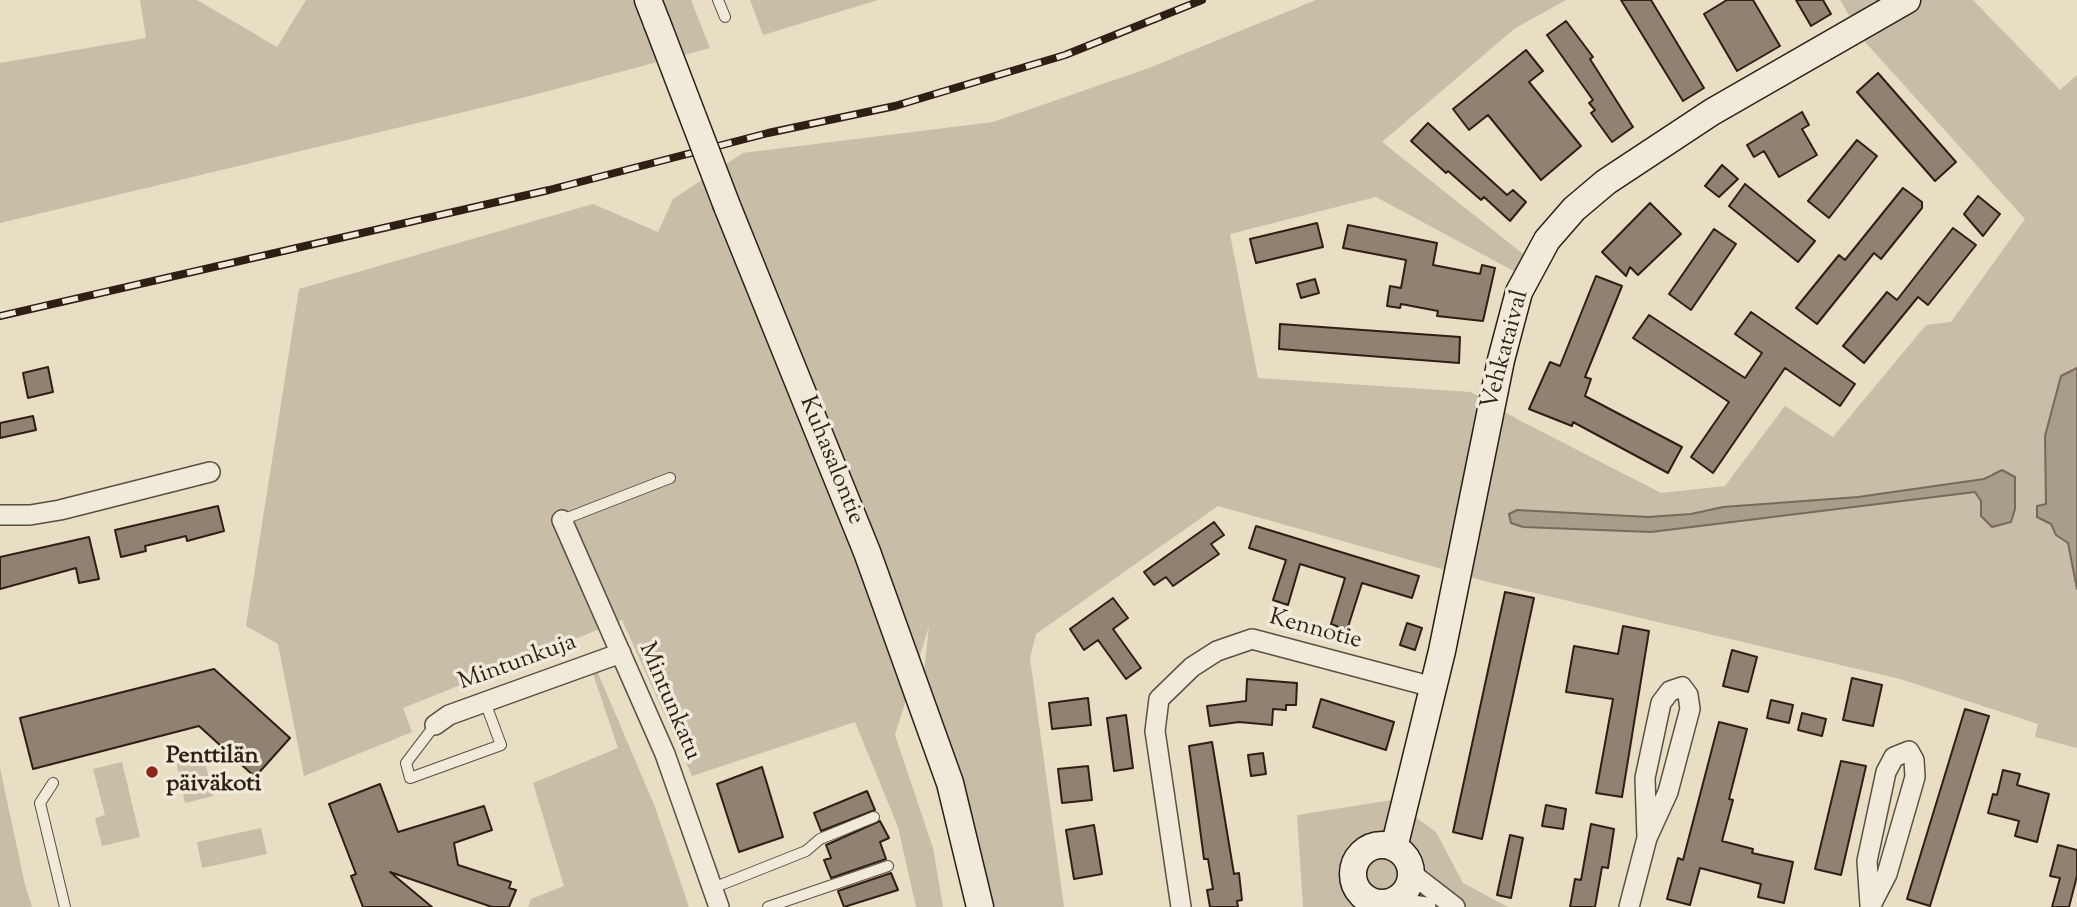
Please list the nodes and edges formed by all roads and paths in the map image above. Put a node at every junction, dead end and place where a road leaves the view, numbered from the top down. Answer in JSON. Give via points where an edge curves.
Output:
{"nodes":[{"id":1,"x":718,"y":0,"type":"edge"},
{"id":2,"x":1907,"y":0,"type":"edge"},
{"id":3,"x":653,"y":12,"type":"edge"},
{"id":4,"x":725,"y":17,"type":"dead end"},
{"id":5,"x":209,"y":472,"type":"dead end"},
{"id":6,"x":670,"y":478,"type":"dead end"},
{"id":7,"x":0,"y":515,"type":"edge"},
{"id":8,"x":562,"y":520,"type":"joint"},
{"id":9,"x":621,"y":653,"type":"junction"},
{"id":10,"x":1433,"y":687,"type":"junction"},
{"id":11,"x":485,"y":702,"type":"junction"},
{"id":12,"x":435,"y":725,"type":"joint"},
{"id":13,"x":53,"y":783,"type":"dead end"},
{"id":14,"x":874,"y":817,"type":"dead end"},
{"id":15,"x":1647,"y":838,"type":"junction"},
{"id":16,"x":1394,"y":848,"type":"junction"},
{"id":17,"x":888,"y":866,"type":"dead end"},
{"id":18,"x":1411,"y":873,"type":"junction"},
{"id":19,"x":716,"y":898,"type":"edge"},
{"id":20,"x":1372,"y":903,"type":"edge"},
{"id":21,"x":1870,"y":906,"type":"edge"},
{"id":22,"x":65,"y":907,"type":"edge"},
{"id":23,"x":768,"y":907,"type":"edge"},
{"id":24,"x":980,"y":907,"type":"edge"},
{"id":25,"x":1181,"y":907,"type":"edge"},
{"id":26,"x":1426,"y":907,"type":"edge"},
{"id":27,"x":1455,"y":907,"type":"edge"},
{"id":28,"x":1629,"y":907,"type":"edge"}],
"edges":[{"from":1,"to":4,"type":"lane"},
{"from":2,"to":10,"type":"street","name":"Vehkataival","via":[[1712,112],[1616,175],[1574,209],[1547,240],[1519,292],[1501,360]]},
{"from":3,"to":24,"type":"street","name":"Kuhasalontie","bridge":true,"via":[[867,552],[950,783]]},
{"from":5,"to":7,"type":"street","via":[[60,510]]},
{"from":6,"to":8,"type":"lane"},
{"from":8,"to":9,"type":"street","name":"Mintunkatu"},
{"from":9,"to":11,"type":"street","name":"Mintunkuja"},
{"from":9,"to":19,"type":"street","name":"Mintunkatu","via":[[665,754]]},
{"from":10,"to":16,"type":"street","name":"Vehkataival"},
{"from":10,"to":25,"type":"street","name":"Kennotie","via":[[1252,639],[1217,651],[1192,667],[1159,699],[1155,731]]},
{"from":11,"to":12,"type":"street","name":"Mintunkuja"},
{"from":11,"to":12,"type":"lane","via":[[501,745],[410,778],[406,763]]},
{"from":13,"to":22,"type":"lane","via":[[40,803]]},
{"from":14,"to":19,"type":"lane","via":[[820,839],[806,851]]},
{"from":15,"to":15,"type":"street","via":[[1645,778],[1661,703],[1670,691],[1682,687],[1690,709],[1668,792]]},
{"from":15,"to":28,"type":"street"},
{"from":16,"to":18,"type":"street","via":[[1409,862]]},
{"from":16,"to":20,"type":"street","via":[[1373,846],[1356,860],[1353,882]]},
{"from":17,"to":23,"type":"lane"},
{"from":18,"to":20,"type":"street","via":[[1402,895]]},
{"from":18,"to":27,"type":"street"},
{"from":20,"to":26,"type":"street"},
{"from":21,"to":21,"type":"street","via":[[1887,874],[1915,777],[1909,751],[1894,757],[1886,772],[1867,861]]}]}
